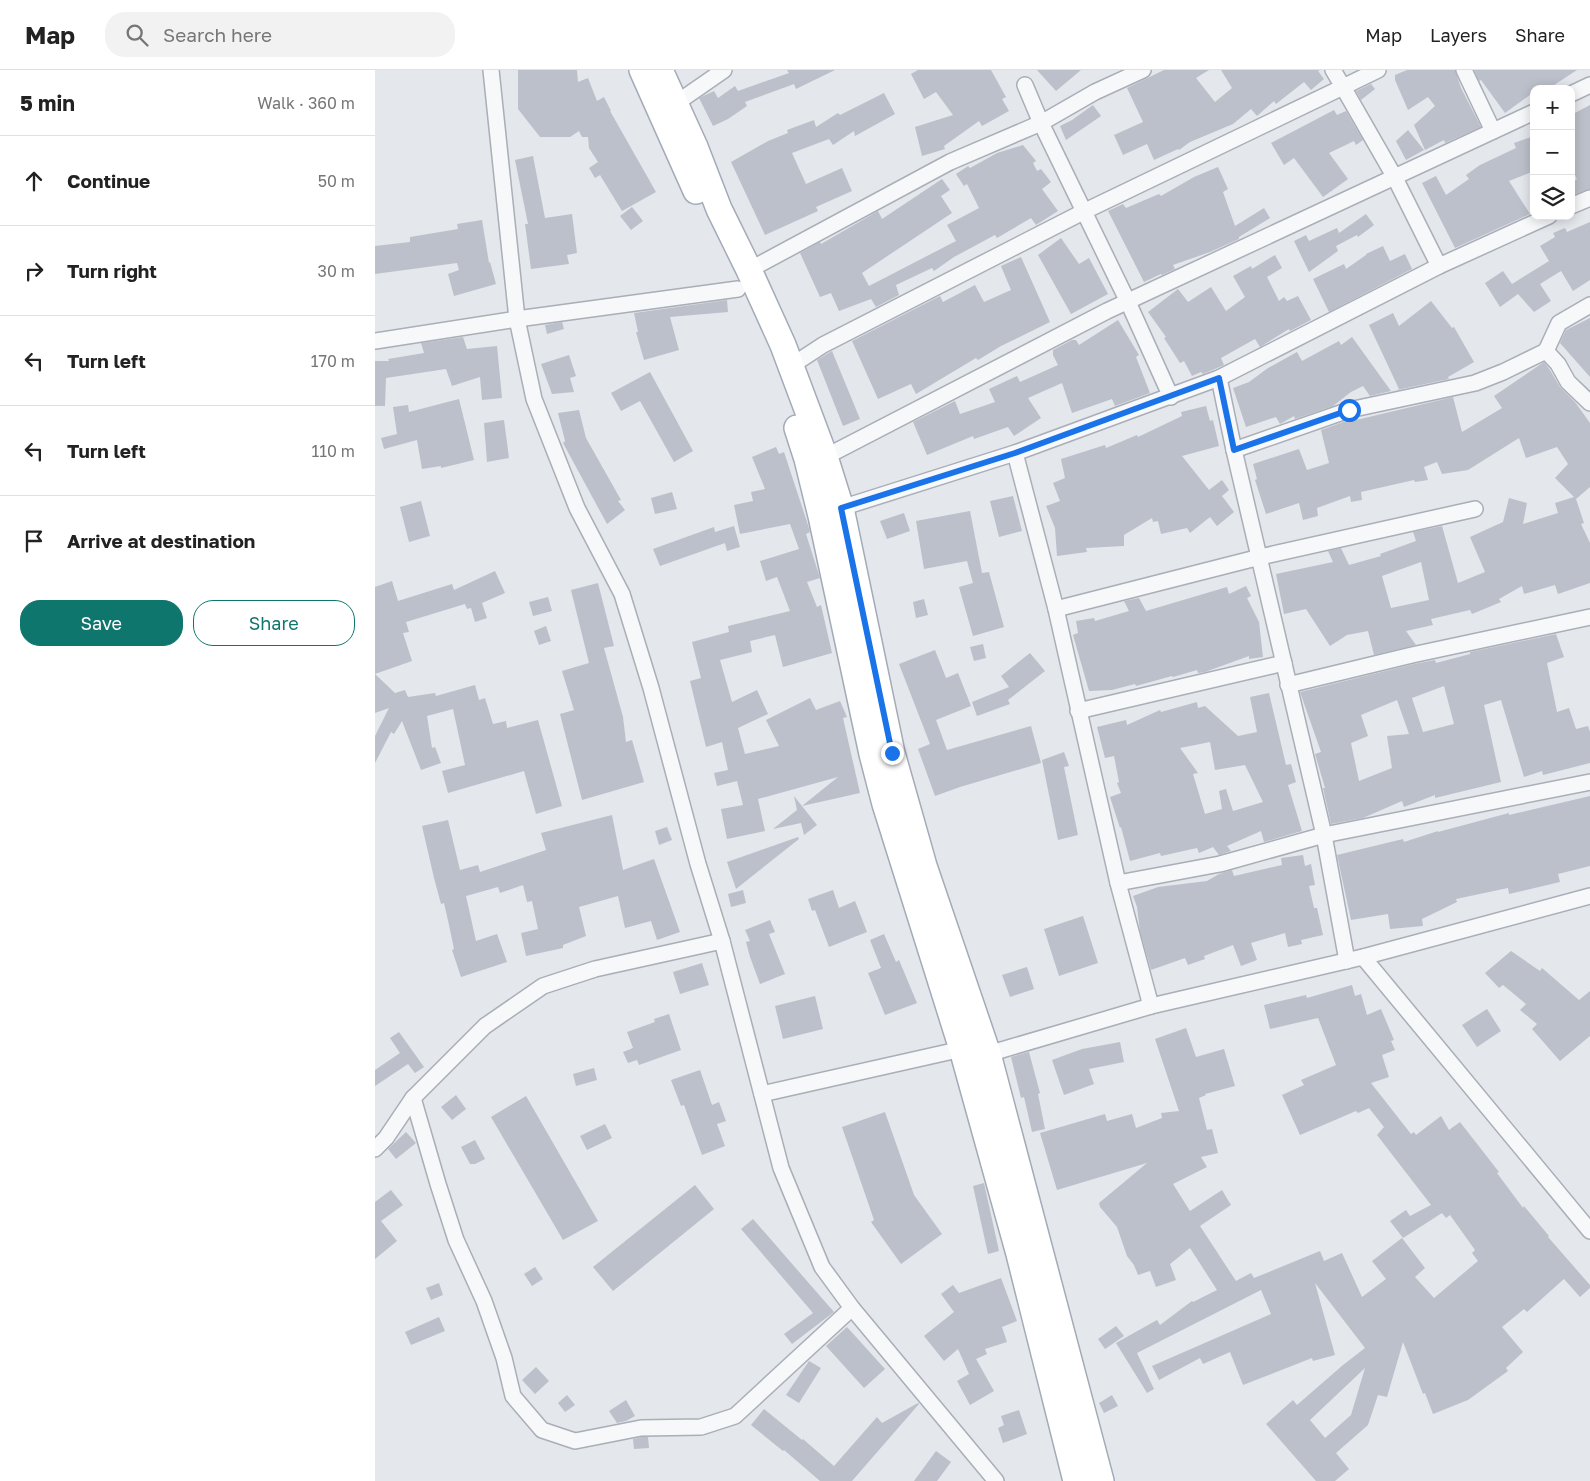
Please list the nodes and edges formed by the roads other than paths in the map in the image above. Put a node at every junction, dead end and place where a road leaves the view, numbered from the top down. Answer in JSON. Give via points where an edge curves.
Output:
{"nodes":[{"id":1,"x":491,"y":70,"type":"edge"},
{"id":2,"x":642,"y":70,"type":"edge"},
{"id":3,"x":660,"y":70,"type":"edge"},
{"id":4,"x":724,"y":70,"type":"edge"},
{"id":5,"x":1143,"y":70,"type":"edge"},
{"id":6,"x":1333,"y":70,"type":"edge"},
{"id":7,"x":1378,"y":70,"type":"edge"},
{"id":8,"x":1464,"y":70,"type":"edge"},
{"id":9,"x":1025,"y":84,"type":"dead end"},
{"id":10,"x":1590,"y":85,"type":"edge"},
{"id":11,"x":1343,"y":87,"type":"junction"},
{"id":12,"x":1575,"y":92,"type":"edge"},
{"id":13,"x":675,"y":104,"type":"junction"},
{"id":14,"x":1530,"y":114,"type":"edge"},
{"id":15,"x":1041,"y":123,"type":"junction"},
{"id":16,"x":1493,"y":131,"type":"junction"},
{"id":17,"x":1394,"y":176,"type":"junction"},
{"id":18,"x":1590,"y":198,"type":"edge"},
{"id":19,"x":1575,"y":204,"type":"edge"},
{"id":20,"x":1083,"y":212,"type":"junction"},
{"id":21,"x":1540,"y":220,"type":"edge"},
{"id":22,"x":1439,"y":266,"type":"junction"},
{"id":23,"x":744,"y":279,"type":"junction"},
{"id":24,"x":1128,"y":302,"type":"junction"},
{"id":25,"x":1590,"y":305,"type":"edge"},
{"id":26,"x":517,"y":319,"type":"junction"},
{"id":27,"x":375,"y":341,"type":"edge"},
{"id":28,"x":1546,"y":351,"type":"junction"},
{"id":29,"x":791,"y":366,"type":"junction"},
{"id":30,"x":1219,"y":378,"type":"junction"},
{"id":31,"x":1171,"y":397,"type":"junction"},
{"id":32,"x":1588,"y":399,"type":"edge"},
{"id":33,"x":1234,"y":450,"type":"junction"},
{"id":34,"x":1015,"y":453,"type":"junction"},
{"id":35,"x":825,"y":457,"type":"junction"},
{"id":36,"x":841,"y":508,"type":"junction"},
{"id":37,"x":1475,"y":509,"type":"dead end"},
{"id":38,"x":1260,"y":557,"type":"junction"},
{"id":39,"x":1056,"y":609,"type":"junction"},
{"id":40,"x":1590,"y":617,"type":"edge"},
{"id":41,"x":1284,"y":663,"type":"junction"},
{"id":42,"x":867,"y":679,"type":"junction"},
{"id":43,"x":1289,"y":685,"type":"junction"},
{"id":44,"x":1078,"y":711,"type":"junction"},
{"id":45,"x":1590,"y":782,"type":"edge"},
{"id":46,"x":1324,"y":835,"type":"junction"},
{"id":47,"x":1118,"y":883,"type":"junction"},
{"id":48,"x":1590,"y":896,"type":"edge"},
{"id":49,"x":721,"y":941,"type":"junction"},
{"id":50,"x":1363,"y":957,"type":"junction"},
{"id":51,"x":1347,"y":961,"type":"junction"},
{"id":52,"x":1151,"y":1006,"type":"junction"},
{"id":53,"x":963,"y":1049,"type":"junction"},
{"id":54,"x":988,"y":1054,"type":"junction"},
{"id":55,"x":761,"y":1094,"type":"junction"},
{"id":56,"x":413,"y":1098,"type":"junction"},
{"id":57,"x":375,"y":1149,"type":"edge"},
{"id":58,"x":1589,"y":1232,"type":"edge"},
{"id":59,"x":852,"y":1308,"type":"junction"},
{"id":60,"x":996,"y":1481,"type":"edge"},
{"id":61,"x":1076,"y":1481,"type":"edge"},
{"id":62,"x":1101,"y":1481,"type":"edge"}],
"edges":[{"from":1,"to":26,"type":"street"},
{"from":2,"to":23,"type":"main road"},
{"from":3,"to":13,"type":"main road"},
{"from":4,"to":13,"type":"street"},
{"from":5,"to":15,"type":"street","via":[[1095,92]]},
{"from":6,"to":11,"type":"street"},
{"from":7,"to":11,"type":"street"},
{"from":8,"to":16,"type":"street"},
{"from":9,"to":15,"type":"street"},
{"from":10,"to":12,"type":"street"},
{"from":11,"to":17,"type":"street"},
{"from":11,"to":20,"type":"street"},
{"from":13,"to":23,"type":"main road","via":[[695,147]]},
{"from":14,"to":16,"type":"street"},
{"from":15,"to":20,"type":"street"},
{"from":15,"to":23,"type":"street","via":[[950,162]]},
{"from":16,"to":17,"type":"street"},
{"from":17,"to":22,"type":"street"},
{"from":17,"to":24,"type":"street"},
{"from":18,"to":19,"type":"street"},
{"from":20,"to":24,"type":"street"},
{"from":20,"to":29,"type":"street","via":[[823,345]]},
{"from":21,"to":22,"type":"street"},
{"from":22,"to":30,"type":"street"},
{"from":23,"to":26,"type":"street"},
{"from":23,"to":29,"type":"main road"},
{"from":23,"to":42,"type":"main road","via":[[765,347],[796,423]]},
{"from":24,"to":31,"type":"street"},
{"from":24,"to":35,"type":"street"},
{"from":25,"to":28,"type":"street","via":[[1559,322]]},
{"from":26,"to":27,"type":"street"},
{"from":26,"to":49,"type":"street","via":[[533,398],[577,508],[622,594]]},
{"from":28,"to":32,"type":"street","via":[[1568,382]]},
{"from":28,"to":33,"type":"street","via":[[1475,383],[1349,410]]},
{"from":29,"to":35,"type":"main road"},
{"from":30,"to":31,"type":"street"},
{"from":30,"to":33,"type":"street"},
{"from":31,"to":34,"type":"street"},
{"from":33,"to":38,"type":"street"},
{"from":34,"to":36,"type":"street"},
{"from":34,"to":39,"type":"street"},
{"from":35,"to":36,"type":"main road"},
{"from":36,"to":42,"type":"main road"},
{"from":37,"to":38,"type":"street"},
{"from":38,"to":39,"type":"street"},
{"from":38,"to":41,"type":"street"},
{"from":39,"to":44,"type":"street"},
{"from":40,"to":43,"type":"street"},
{"from":41,"to":43,"type":"street"},
{"from":41,"to":44,"type":"street"},
{"from":42,"to":53,"type":"main road","via":[[885,804]]},
{"from":42,"to":54,"type":"main road","via":[[924,866]]},
{"from":43,"to":46,"type":"street"},
{"from":44,"to":47,"type":"street"},
{"from":45,"to":46,"type":"street"},
{"from":46,"to":47,"type":"street","via":[[1220,864]]},
{"from":46,"to":51,"type":"street"},
{"from":47,"to":52,"type":"street"},
{"from":48,"to":50,"type":"street"},
{"from":49,"to":55,"type":"street"},
{"from":49,"to":56,"type":"street","via":[[595,969],[543,986],[485,1026]]},
{"from":50,"to":51,"type":"street"},
{"from":50,"to":58,"type":"street"},
{"from":51,"to":52,"type":"street"},
{"from":52,"to":54,"type":"street"},
{"from":53,"to":55,"type":"street"},
{"from":53,"to":61,"type":"main road"},
{"from":54,"to":62,"type":"main road"},
{"from":55,"to":59,"type":"street","via":[[781,1168],[822,1267]]},
{"from":56,"to":57,"type":"street"},
{"from":56,"to":59,"type":"street","via":[[441,1194],[504,1358],[513,1396],[542,1430],[575,1441],[641,1428],[701,1427],[735,1416]]},
{"from":59,"to":60,"type":"street"}]}
